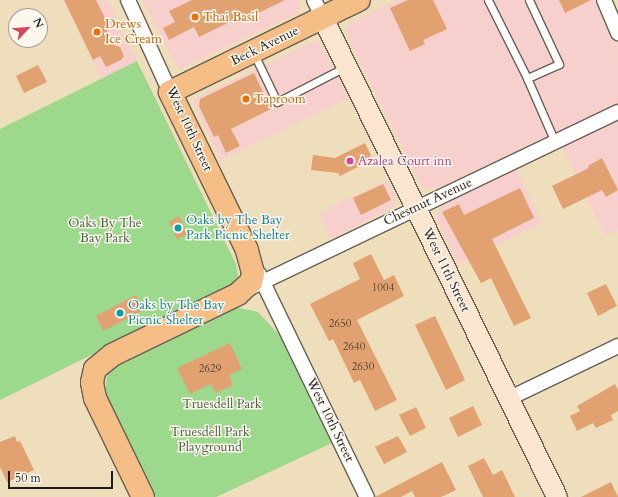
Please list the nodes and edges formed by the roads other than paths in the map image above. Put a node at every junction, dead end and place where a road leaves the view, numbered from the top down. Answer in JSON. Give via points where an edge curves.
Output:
{"nodes":[{"id":1,"x":128,"y":0,"type":"edge"},
{"id":2,"x":359,"y":0,"type":"edge"},
{"id":3,"x":488,"y":0,"type":"edge"},
{"id":4,"x":529,"y":0,"type":"edge"},
{"id":5,"x":604,"y":0,"type":"edge"},
{"id":6,"x":318,"y":9,"type":"edge"},
{"id":7,"x":616,"y":25,"type":"edge"},
{"id":8,"x":253,"y":52,"type":"junction"},
{"id":9,"x":347,"y":66,"type":"junction"},
{"id":10,"x":527,"y":78,"type":"junction"},
{"id":11,"x":170,"y":92,"type":"junction"},
{"id":12,"x":618,"y":112,"type":"edge"},
{"id":13,"x":555,"y":142,"type":"junction"},
{"id":14,"x":416,"y":208,"type":"junction"},
{"id":15,"x":251,"y":286,"type":"junction"},
{"id":16,"x":618,"y":346,"type":"edge"},
{"id":17,"x":510,"y":398,"type":"junction"},
{"id":18,"x":143,"y":497,"type":"edge"},
{"id":19,"x":367,"y":497,"type":"edge"},
{"id":20,"x":557,"y":497,"type":"edge"}],
"edges":[{"from":1,"to":11,"type":"street","name":"West 10th Street"},
{"from":2,"to":6,"type":"main road","name":"Beck Avenue"},
{"from":3,"to":10,"type":"lane"},
{"from":4,"to":10,"type":"lane","via":[[559,64]]},
{"from":5,"to":7,"type":"street"},
{"from":6,"to":8,"type":"main road","name":"Beck Avenue"},
{"from":6,"to":9,"type":"main road","name":"West 11th Street"},
{"from":8,"to":9,"type":"lane","via":[[277,102]]},
{"from":8,"to":11,"type":"main road","name":"Beck Avenue"},
{"from":9,"to":14,"type":"main road","name":"West 11th Street"},
{"from":10,"to":13,"type":"lane"},
{"from":11,"to":15,"type":"main road","name":"West 10th Street","via":[[250,258],[254,273]]},
{"from":12,"to":13,"type":"street","name":"Chestnut Avenue"},
{"from":13,"to":14,"type":"street","name":"Chestnut Avenue"},
{"from":14,"to":15,"type":"street","name":"Chestnut Avenue"},
{"from":14,"to":17,"type":"main road","name":"West 11th Street"},
{"from":15,"to":18,"type":"main road","name":"Chestnut Avenue","via":[[107,358],[94,372],[92,388]]},
{"from":15,"to":19,"type":"street","name":"West 10th Street"},
{"from":16,"to":17,"type":"street"},
{"from":17,"to":20,"type":"main road","name":"West 11th Street"}]}
